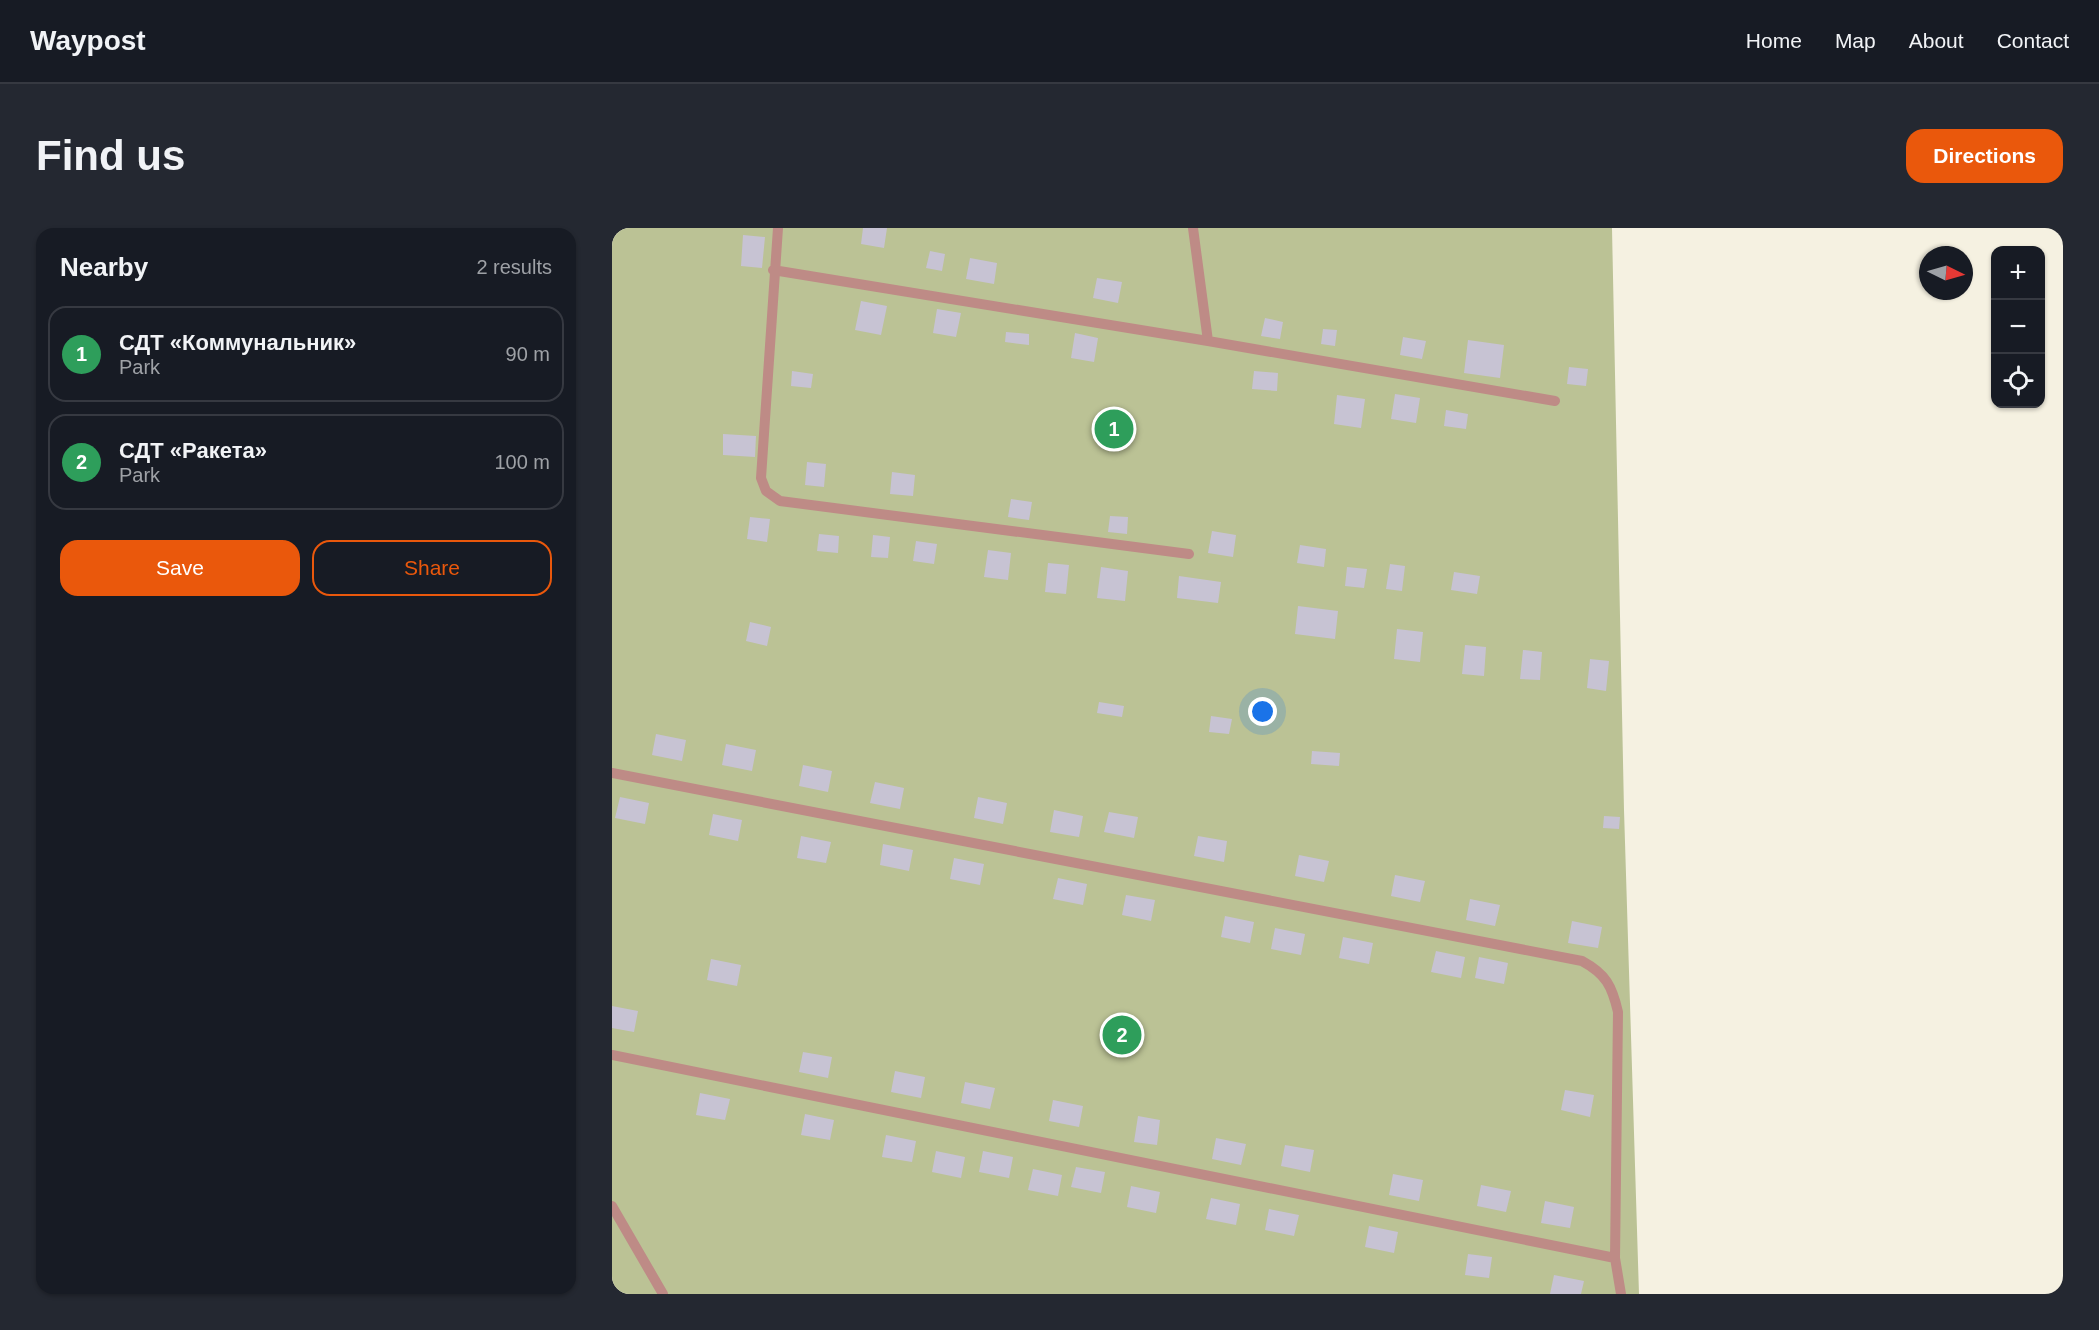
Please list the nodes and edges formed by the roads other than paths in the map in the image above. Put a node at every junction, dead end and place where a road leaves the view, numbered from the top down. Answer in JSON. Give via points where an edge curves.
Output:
{"nodes":[{"id":1,"x":778,"y":228,"type":"edge"},
{"id":2,"x":1193,"y":228,"type":"edge"},
{"id":3,"x":773,"y":270,"type":"junction"},
{"id":4,"x":1209,"y":341,"type":"junction"},
{"id":5,"x":1555,"y":401,"type":"dead end"},
{"id":6,"x":1190,"y":554,"type":"dead end"},
{"id":7,"x":612,"y":773,"type":"edge"},
{"id":8,"x":612,"y":1055,"type":"edge"},
{"id":9,"x":612,"y":1206,"type":"edge"},
{"id":10,"x":1615,"y":1258,"type":"junction"},
{"id":11,"x":663,"y":1294,"type":"edge"},
{"id":12,"x":1621,"y":1294,"type":"edge"}],
"edges":[{"from":1,"to":3,"type":"lane"},
{"from":2,"to":4,"type":"lane"},
{"from":3,"to":4,"type":"lane"},
{"from":3,"to":6,"type":"lane","via":[[761,478],[766,491],[780,501]]},
{"from":4,"to":5,"type":"lane"},
{"from":7,"to":10,"type":"lane","via":[[1582,961],[1598,970],[1612,989],[1618,1012]]},
{"from":8,"to":10,"type":"lane"},
{"from":9,"to":11,"type":"lane"},
{"from":10,"to":12,"type":"lane"}]}
